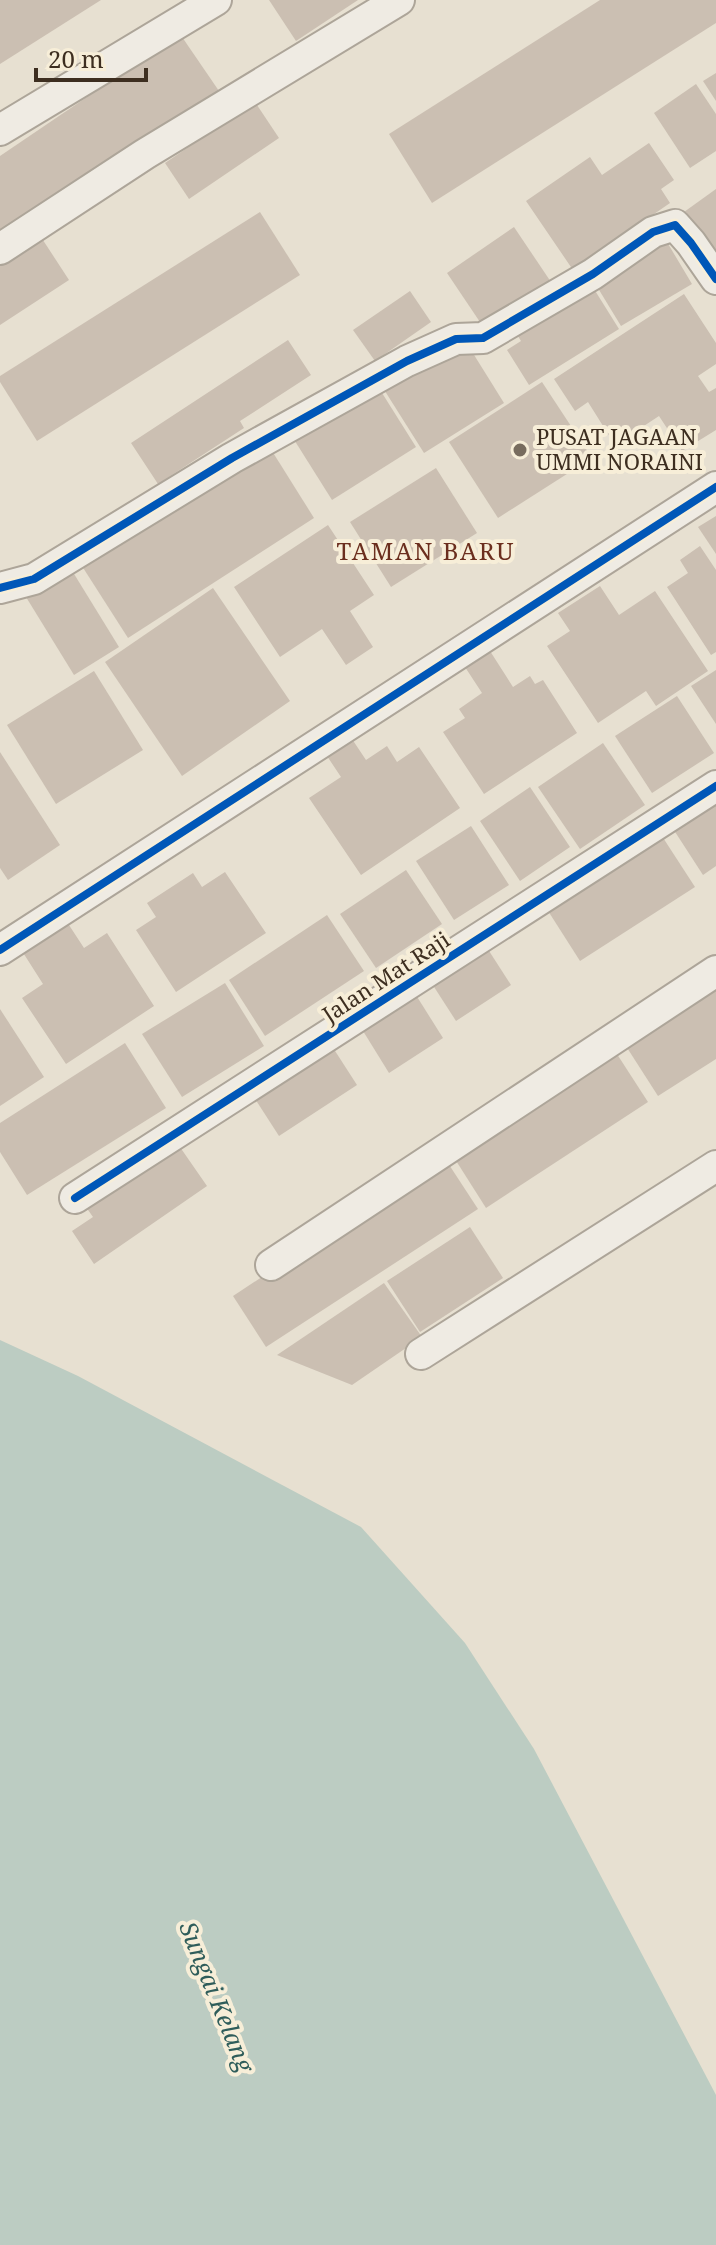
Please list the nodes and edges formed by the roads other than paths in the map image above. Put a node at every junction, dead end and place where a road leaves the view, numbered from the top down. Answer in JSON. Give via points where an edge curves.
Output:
{"nodes":[{"id":1,"x":216,"y":0,"type":"edge"},
{"id":2,"x":399,"y":0,"type":"edge"},
{"id":3,"x":0,"y":130,"type":"edge"},
{"id":4,"x":0,"y":249,"type":"edge"},
{"id":5,"x":716,"y":279,"type":"edge"},
{"id":6,"x":716,"y":487,"type":"edge"},
{"id":7,"x":0,"y":588,"type":"edge"},
{"id":8,"x":716,"y":786,"type":"edge"},
{"id":9,"x":0,"y":950,"type":"edge"},
{"id":10,"x":716,"y":971,"type":"edge"},
{"id":11,"x":716,"y":1166,"type":"edge"},
{"id":12,"x":75,"y":1198,"type":"dead end"},
{"id":13,"x":271,"y":1265,"type":"dead end"},
{"id":14,"x":421,"y":1354,"type":"dead end"}],
"edges":[{"from":1,"to":3,"type":"street"},
{"from":2,"to":4,"type":"street"},
{"from":5,"to":7,"type":"street","via":[[675,225],[653,232],[506,326],[483,338],[456,339],[407,361],[232,458],[34,579]]},
{"from":6,"to":9,"type":"street"},
{"from":8,"to":12,"type":"street","name":"Jalan Mat Raji"},
{"from":10,"to":13,"type":"street"},
{"from":11,"to":14,"type":"street"}]}
